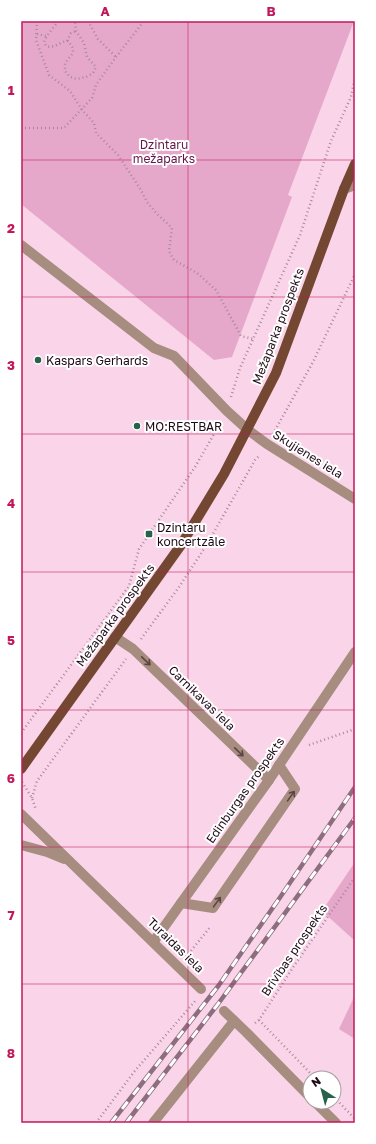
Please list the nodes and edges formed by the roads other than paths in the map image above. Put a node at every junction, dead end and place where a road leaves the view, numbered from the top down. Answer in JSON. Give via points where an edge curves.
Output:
{"nodes":[{"id":1,"x":355,"y":164,"type":"edge"},
{"id":2,"x":355,"y":185,"type":"edge"},
{"id":3,"x":344,"y":189,"type":"junction"},
{"id":4,"x":21,"y":245,"type":"edge"},
{"id":5,"x":248,"y":430,"type":"junction"},
{"id":6,"x":355,"y":499,"type":"edge"},
{"id":7,"x":116,"y":638,"type":"junction"},
{"id":8,"x":355,"y":652,"type":"edge"},
{"id":9,"x":279,"y":765,"type":"junction"},
{"id":10,"x":21,"y":769,"type":"edge"},
{"id":11,"x":269,"y":780,"type":"junction"},
{"id":12,"x":21,"y":814,"type":"edge"},
{"id":13,"x":21,"y":845,"type":"edge"},
{"id":14,"x":69,"y":861,"type":"junction"},
{"id":15,"x":181,"y":904,"type":"junction"},
{"id":16,"x":154,"y":941,"type":"junction"},
{"id":17,"x":201,"y":988,"type":"road end"},
{"id":18,"x":224,"y":1011,"type":"dead end"},
{"id":19,"x":234,"y":1021,"type":"junction"},
{"id":20,"x":302,"y":1089,"type":"edge"},
{"id":21,"x":323,"y":1110,"type":"edge"},
{"id":22,"x":153,"y":1123,"type":"edge"},
{"id":23,"x":336,"y":1123,"type":"edge"}],
"edges":[{"from":1,"to":3,"type":"main road","name":"Mežaparka prospekts"},
{"from":2,"to":3,"type":"street"},
{"from":3,"to":5,"type":"main road","name":"Mežaparka prospekts","via":[[276,373]]},
{"from":4,"to":5,"type":"street","name":"Skujienes iela","via":[[154,348],[174,356]]},
{"from":5,"to":6,"type":"street","name":"Skujienes iela"},
{"from":5,"to":7,"type":"main road","name":"Mežaparka prospekts","via":[[181,545]]},
{"from":7,"to":10,"type":"main road","name":"Mežaparka prospekts"},
{"from":7,"to":11,"type":"street","name":"Carnikavas iela","one_way":true,"via":[[134,649]]},
{"from":8,"to":9,"type":"street","name":"Edinburgas prospekts"},
{"from":9,"to":11,"type":"street","name":"Edinburgas prospekts"},
{"from":15,"to":9,"type":"street","one_way":true,"via":[[213,908],[295,789]]},
{"from":11,"to":15,"type":"street","name":"Edinburgas prospekts"},
{"from":12,"to":14,"type":"street","name":"Turaidas iela"},
{"from":13,"to":14,"type":"street"},
{"from":14,"to":16,"type":"street","name":"Turaidas iela"},
{"from":15,"to":16,"type":"street","name":"Edinburgas prospekts"},
{"from":16,"to":17,"type":"street","name":"Turaidas iela"},
{"from":18,"to":19,"type":"street"},
{"from":19,"to":20,"type":"street"},
{"from":19,"to":22,"type":"street"},
{"from":21,"to":23,"type":"street"}]}
